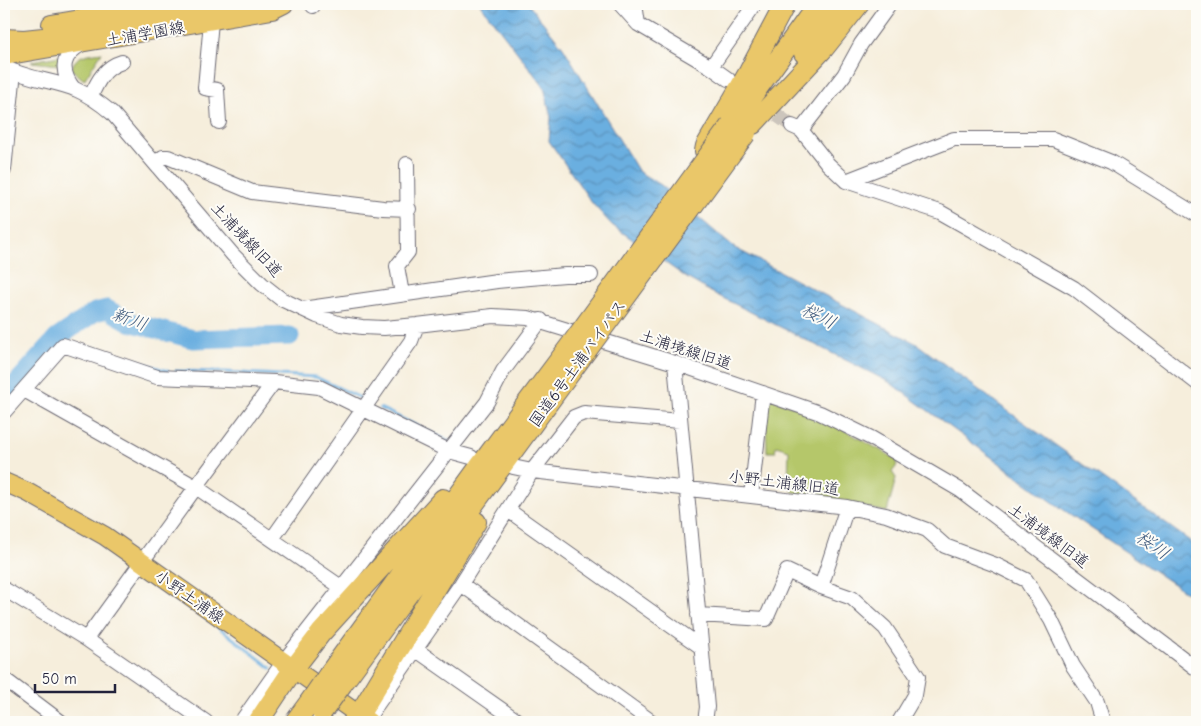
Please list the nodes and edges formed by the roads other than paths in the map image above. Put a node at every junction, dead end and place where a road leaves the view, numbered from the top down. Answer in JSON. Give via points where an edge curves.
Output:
{"nodes":[{"id":1,"x":169,"y":4,"type":"edge"},
{"id":2,"x":235,"y":4,"type":"edge"},
{"id":3,"x":284,"y":4,"type":"edge"},
{"id":4,"x":620,"y":4,"type":"edge"},
{"id":5,"x":635,"y":4,"type":"edge"},
{"id":6,"x":755,"y":4,"type":"edge"},
{"id":7,"x":786,"y":4,"type":"edge"},
{"id":8,"x":818,"y":4,"type":"edge"},
{"id":9,"x":839,"y":4,"type":"edge"},
{"id":10,"x":859,"y":4,"type":"edge"},
{"id":11,"x":890,"y":4,"type":"edge"},
{"id":12,"x":211,"y":21,"type":"junction"},
{"id":13,"x":638,"y":24,"type":"junction"},
{"id":14,"x":4,"y":32,"type":"edge"},
{"id":15,"x":4,"y":38,"type":"edge"},
{"id":16,"x":82,"y":44,"type":"junction"},
{"id":17,"x":4,"y":56,"type":"edge"},
{"id":18,"x":122,"y":62,"type":"dead end"},
{"id":19,"x":711,"y":67,"type":"junction"},
{"id":20,"x":9,"y":70,"type":"edge"},
{"id":21,"x":728,"y":79,"type":"dead end"},
{"id":22,"x":74,"y":88,"type":"junction"},
{"id":23,"x":91,"y":96,"type":"junction"},
{"id":24,"x":219,"y":122,"type":"dead end"},
{"id":25,"x":738,"y":125,"type":"junction"},
{"id":26,"x":156,"y":163,"type":"junction"},
{"id":27,"x":407,"y":164,"type":"dead end"},
{"id":28,"x":4,"y":170,"type":"edge"},
{"id":29,"x":846,"y":181,"type":"junction"},
{"id":30,"x":409,"y":208,"type":"junction"},
{"id":31,"x":1197,"y":214,"type":"edge"},
{"id":32,"x":591,"y":275,"type":"dead end"},
{"id":33,"x":402,"y":294,"type":"junction"},
{"id":34,"x":302,"y":309,"type":"junction"},
{"id":35,"x":541,"y":320,"type":"junction"},
{"id":36,"x":417,"y":325,"type":"junction"},
{"id":37,"x":579,"y":347,"type":"junction"},
{"id":38,"x":675,"y":363,"type":"junction"},
{"id":39,"x":274,"y":382,"type":"junction"},
{"id":40,"x":1197,"y":383,"type":"edge"},
{"id":41,"x":24,"y":390,"type":"junction"},
{"id":42,"x":763,"y":393,"type":"junction"},
{"id":43,"x":364,"y":409,"type":"junction"},
{"id":44,"x":4,"y":412,"type":"edge"},
{"id":45,"x":680,"y":421,"type":"junction"},
{"id":46,"x":449,"y":452,"type":"junction"},
{"id":47,"x":490,"y":466,"type":"junction"},
{"id":48,"x":532,"y":471,"type":"junction"},
{"id":49,"x":4,"y":482,"type":"edge"},
{"id":50,"x":196,"y":486,"type":"junction"},
{"id":51,"x":686,"y":488,"type":"junction"},
{"id":52,"x":751,"y":496,"type":"junction"},
{"id":53,"x":846,"y":507,"type":"junction"},
{"id":54,"x":508,"y":510,"type":"junction"},
{"id":55,"x":272,"y":539,"type":"junction"},
{"id":56,"x":142,"y":562,"type":"junction"},
{"id":57,"x":461,"y":584,"type":"junction"},
{"id":58,"x":341,"y":587,"type":"junction"},
{"id":59,"x":821,"y":587,"type":"junction"},
{"id":60,"x":4,"y":589,"type":"edge"},
{"id":61,"x":698,"y":616,"type":"junction"},
{"id":62,"x":86,"y":639,"type":"junction"},
{"id":63,"x":701,"y":647,"type":"junction"},
{"id":64,"x":415,"y":649,"type":"junction"},
{"id":65,"x":289,"y":665,"type":"junction"},
{"id":66,"x":1197,"y":669,"type":"edge"},
{"id":67,"x":4,"y":679,"type":"edge"},
{"id":68,"x":315,"y":713,"type":"edge"},
{"id":69,"x":362,"y":720,"type":"edge"},
{"id":70,"x":61,"y":722,"type":"edge"},
{"id":71,"x":206,"y":722,"type":"edge"},
{"id":72,"x":240,"y":722,"type":"edge"},
{"id":73,"x":258,"y":722,"type":"edge"},
{"id":74,"x":295,"y":722,"type":"edge"},
{"id":75,"x":519,"y":722,"type":"edge"},
{"id":76,"x":652,"y":722,"type":"edge"},
{"id":77,"x":705,"y":722,"type":"edge"},
{"id":78,"x":899,"y":722,"type":"edge"},
{"id":79,"x":1103,"y":722,"type":"edge"}],
"edges":[{"from":1,"to":14,"type":"main road","name":"土浦学園線"},
{"from":2,"to":15,"type":"main road","via":[[43,37]]},
{"from":3,"to":12,"type":"main road","name":"土浦学園線","via":[[272,10]]},
{"from":4,"to":13,"type":"street"},
{"from":5,"to":13,"type":"street"},
{"from":6,"to":19,"type":"street"},
{"from":7,"to":25,"type":"highway"},
{"from":8,"to":25,"type":"highway","name":"国道6号土浦バイパス"},
{"from":9,"to":25,"type":"highway","name":"国道6号土浦バイパス"},
{"from":10,"to":25,"type":"highway","via":[[824,48]]},
{"from":11,"to":29,"type":"street","via":[[861,44],[844,75],[797,128]]},
{"from":12,"to":16,"type":"main road","name":"土浦学園線"},
{"from":12,"to":24,"type":"street","via":[[205,88],[217,90]]},
{"from":13,"to":19,"type":"street"},
{"from":16,"to":17,"type":"main road","name":"土浦学園線"},
{"from":16,"to":22,"type":"street","via":[[74,48],[64,64],[66,80]]},
{"from":18,"to":23,"type":"street","via":[[112,65],[102,75]]},
{"from":19,"to":21,"type":"street"},
{"from":20,"to":22,"type":"street","name":"土浦境線旧道"},
{"from":20,"to":28,"type":"street","via":[[13,81]]},
{"from":22,"to":23,"type":"street","name":"土浦境線旧道"},
{"from":23,"to":26,"type":"street","name":"土浦境線旧道","via":[[112,113]]},
{"from":25,"to":37,"type":"highway","name":"国道6号土浦バイパス","bridge":true},
{"from":25,"to":37,"type":"highway","name":"国道6号土浦バイパス","bridge":true,"via":[[701,167]]},
{"from":26,"to":30,"type":"street","via":[[168,157],[252,192],[383,208]]},
{"from":26,"to":34,"type":"street","name":"土浦境線旧道","via":[[239,261],[281,299]]},
{"from":27,"to":30,"type":"street"},
{"from":29,"to":31,"type":"street","via":[[954,139],[1053,139],[1111,162]]},
{"from":29,"to":40,"type":"street","via":[[940,212],[1074,288]]},
{"from":30,"to":33,"type":"street","via":[[408,252],[397,266]]},
{"from":32,"to":33,"type":"street","via":[[555,276]]},
{"from":33,"to":34,"type":"street"},
{"from":34,"to":36,"type":"street","name":"土浦境線旧道","via":[[341,324],[362,328]]},
{"from":35,"to":36,"type":"street","name":"土浦境線旧道","via":[[493,316]]},
{"from":35,"to":38,"type":"street","name":"土浦境線旧道"},
{"from":35,"to":46,"type":"street","via":[[503,371],[487,402]]},
{"from":36,"to":43,"type":"street","via":[[411,341]]},
{"from":37,"to":47,"type":"highway","name":"国道6号土浦バイパス"},
{"from":38,"to":42,"type":"street","name":"土浦境線旧道"},
{"from":38,"to":45,"type":"street"},
{"from":39,"to":41,"type":"street","name":"小野土浦線旧道","via":[[157,377],[63,345]]},
{"from":39,"to":43,"type":"street","name":"小野土浦線旧道","via":[[318,388]]},
{"from":39,"to":50,"type":"street"},
{"from":41,"to":44,"type":"street"},
{"from":41,"to":50,"type":"street"},
{"from":42,"to":52,"type":"street"},
{"from":42,"to":66,"type":"street","name":"土浦境線旧道","via":[[820,413],[960,490]]},
{"from":43,"to":46,"type":"street","name":"小野土浦線旧道"},
{"from":43,"to":55,"type":"street"},
{"from":45,"to":48,"type":"street","via":[[584,413],[574,417]]},
{"from":45,"to":51,"type":"street"},
{"from":46,"to":47,"type":"street","name":"小野土浦線旧道"},
{"from":46,"to":58,"type":"street"},
{"from":47,"to":48,"type":"street","name":"小野土浦線旧道"},
{"from":47,"to":65,"type":"highway","via":[[464,477]]},
{"from":47,"to":68,"type":"highway","name":"国道6号土浦バイパス","bridge":true,"via":[[336,679]]},
{"from":47,"to":69,"type":"highway","via":[[487,504]]},
{"from":48,"to":51,"type":"street","name":"小野土浦線旧道"},
{"from":48,"to":54,"type":"street"},
{"from":49,"to":56,"type":"main road","name":"小野土浦線","via":[[105,536]]},
{"from":50,"to":55,"type":"street"},
{"from":50,"to":56,"type":"street"},
{"from":51,"to":52,"type":"street","name":"小野土浦線旧道"},
{"from":51,"to":61,"type":"street"},
{"from":52,"to":53,"type":"street","name":"小野土浦線旧道"},
{"from":53,"to":59,"type":"street","name":"小野土浦線旧道"},
{"from":53,"to":79,"type":"street","via":[[886,515],[927,530],[945,546],[1026,580],[1051,620],[1073,666],[1097,702]]},
{"from":54,"to":57,"type":"street"},
{"from":54,"to":63,"type":"street"},
{"from":55,"to":58,"type":"street"},
{"from":56,"to":62,"type":"street"},
{"from":56,"to":65,"type":"main road","name":"小野土浦線"},
{"from":57,"to":64,"type":"street"},
{"from":57,"to":76,"type":"street"},
{"from":58,"to":65,"type":"street"},
{"from":59,"to":61,"type":"street","via":[[787,571],[766,619]]},
{"from":59,"to":78,"type":"street","via":[[852,598],[885,628],[918,677],[916,695]]},
{"from":60,"to":62,"type":"street"},
{"from":61,"to":63,"type":"street"},
{"from":62,"to":71,"type":"street"},
{"from":63,"to":77,"type":"street","via":[[707,707]]},
{"from":64,"to":69,"type":"street"},
{"from":64,"to":75,"type":"street"},
{"from":65,"to":69,"type":"main road","name":"小野土浦線"},
{"from":65,"to":72,"type":"street"},
{"from":65,"to":73,"type":"highway"},
{"from":67,"to":70,"type":"street"},
{"from":68,"to":74,"type":"highway","name":"国道6号土浦バイパス"}]}
